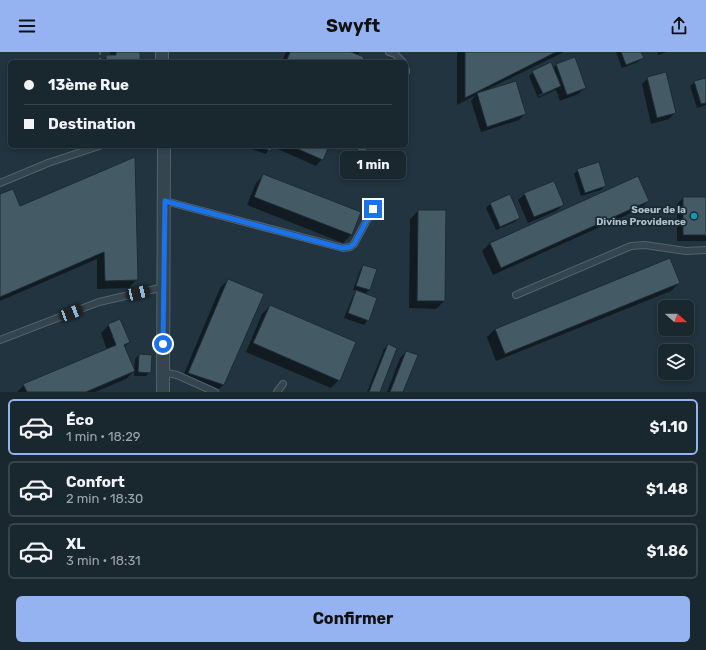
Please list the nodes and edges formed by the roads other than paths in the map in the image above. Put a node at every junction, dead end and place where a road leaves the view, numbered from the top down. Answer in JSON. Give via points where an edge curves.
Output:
{"nodes":[{"id":1,"x":389,"y":52,"type":"edge"},
{"id":2,"x":401,"y":60,"type":"edge"},
{"id":3,"x":93,"y":148,"type":"edge"},
{"id":4,"x":164,"y":148,"type":"edge"},
{"id":5,"x":0,"y":183,"type":"edge"},
{"id":6,"x":165,"y":201,"type":"junction"},
{"id":7,"x":373,"y":209,"type":"dead end"},
{"id":8,"x":706,"y":250,"type":"edge"},
{"id":9,"x":164,"y":287,"type":"junction"},
{"id":10,"x":516,"y":295,"type":"dead end"},
{"id":11,"x":0,"y":340,"type":"edge"},
{"id":12,"x":162,"y":372,"type":"junction"},
{"id":13,"x":283,"y":384,"type":"dead end"},
{"id":14,"x":163,"y":392,"type":"edge"},
{"id":15,"x":215,"y":392,"type":"edge"},
{"id":16,"x":277,"y":392,"type":"edge"}],
"edges":[{"from":1,"to":2,"type":"lane"},
{"from":3,"to":5,"type":"lane"},
{"from":4,"to":6,"type":"street"},
{"from":6,"to":7,"type":"lane","via":[[342,248],[354,244]]},
{"from":6,"to":9,"type":"street"},
{"from":8,"to":10,"type":"lane","via":[[686,251],[645,245],[631,246]]},
{"from":9,"to":11,"type":"lane","via":[[99,302]]},
{"from":9,"to":12,"type":"street"},
{"from":12,"to":14,"type":"street"},
{"from":12,"to":15,"type":"lane","via":[[177,375]]},
{"from":13,"to":16,"type":"lane"}]}
